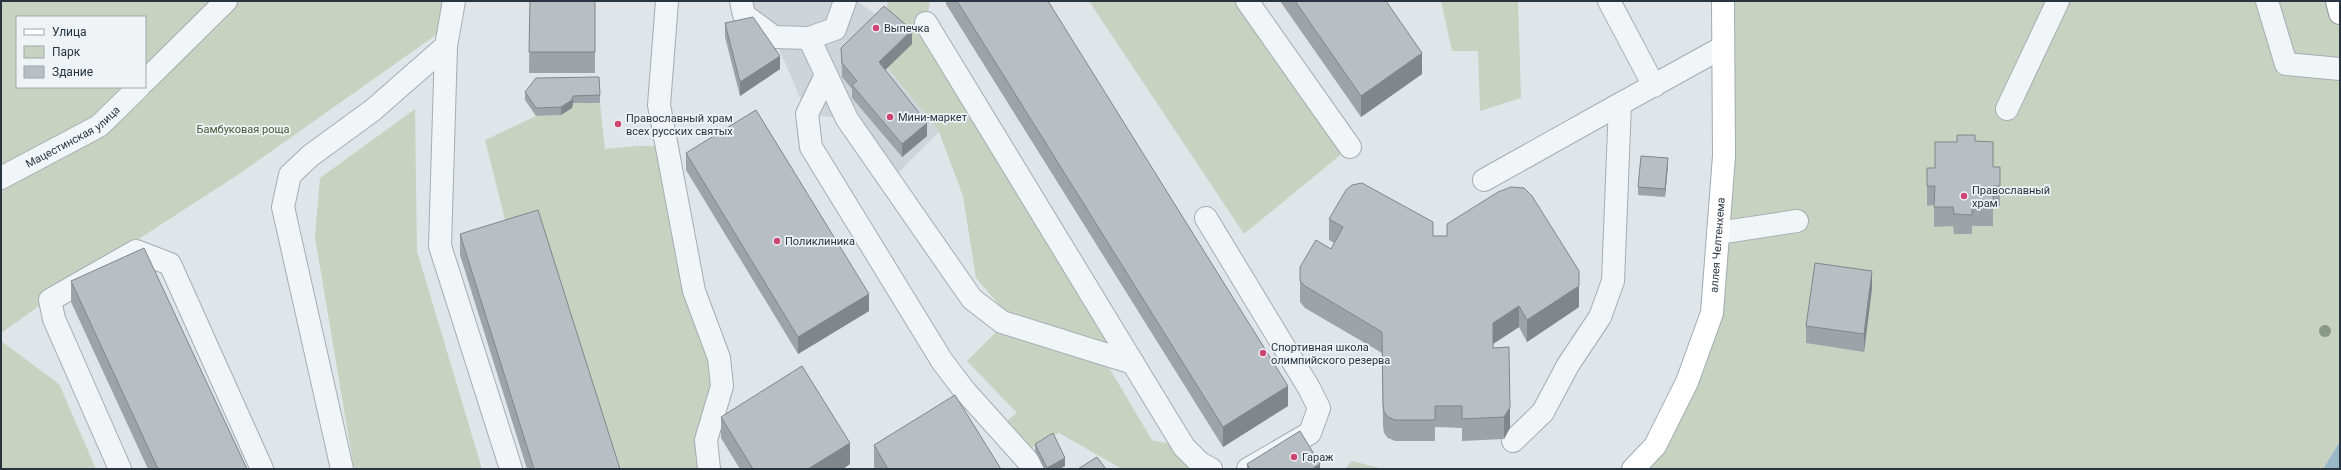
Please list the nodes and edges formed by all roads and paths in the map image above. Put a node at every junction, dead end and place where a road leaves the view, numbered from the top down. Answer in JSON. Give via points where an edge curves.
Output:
{"nodes":[{"id":1,"x":226,"y":1,"type":"edge"},
{"id":2,"x":454,"y":1,"type":"edge"},
{"id":3,"x":667,"y":1,"type":"edge"},
{"id":4,"x":741,"y":1,"type":"edge"},
{"id":5,"x":845,"y":1,"type":"edge"},
{"id":6,"x":1247,"y":1,"type":"edge"},
{"id":7,"x":1609,"y":1,"type":"edge"},
{"id":8,"x":1723,"y":1,"type":"edge"},
{"id":9,"x":2058,"y":1,"type":"edge"},
{"id":10,"x":2268,"y":1,"type":"edge"},
{"id":11,"x":2337,"y":1,"type":"edge"},
{"id":12,"x":2340,"y":13,"type":"edge"},
{"id":13,"x":926,"y":23,"type":"dead end"},
{"id":14,"x":809,"y":38,"type":"junction"},
{"id":15,"x":446,"y":46,"type":"junction"},
{"id":16,"x":1723,"y":47,"type":"junction"},
{"id":17,"x":2340,"y":69,"type":"edge"},
{"id":18,"x":826,"y":75,"type":"junction"},
{"id":19,"x":146,"y":80,"type":"edge"},
{"id":20,"x":1654,"y":86,"type":"junction"},
{"id":21,"x":138,"y":88,"type":"edge"},
{"id":22,"x":1620,"y":104,"type":"junction"},
{"id":23,"x":2007,"y":109,"type":"dead end"},
{"id":24,"x":1350,"y":147,"type":"dead end"},
{"id":25,"x":1,"y":178,"type":"edge"},
{"id":26,"x":1484,"y":180,"type":"dead end"},
{"id":27,"x":1206,"y":218,"type":"dead end"},
{"id":28,"x":1797,"y":221,"type":"dead end"},
{"id":29,"x":1718,"y":233,"type":"junction"},
{"id":30,"x":1133,"y":363,"type":"junction"},
{"id":31,"x":1513,"y":441,"type":"dead end"},
{"id":32,"x":120,"y":469,"type":"edge"},
{"id":33,"x":262,"y":469,"type":"edge"},
{"id":34,"x":342,"y":469,"type":"edge"},
{"id":35,"x":511,"y":469,"type":"edge"},
{"id":36,"x":708,"y":469,"type":"edge"},
{"id":37,"x":1035,"y":469,"type":"edge"},
{"id":38,"x":1211,"y":469,"type":"edge"},
{"id":39,"x":1248,"y":469,"type":"edge"},
{"id":40,"x":1633,"y":469,"type":"edge"}],
"edges":[{"from":1,"to":19,"type":"street"},
{"from":2,"to":15,"type":"street"},
{"from":3,"to":36,"type":"street","via":[[659,105],[694,291],[719,358],[722,386],[706,440]]},
{"from":4,"to":14,"type":"street","via":[[744,15],[774,37]]},
{"from":5,"to":14,"type":"street","via":[[835,29]]},
{"from":6,"to":24,"type":"street"},
{"from":7,"to":20,"type":"street"},
{"from":8,"to":16,"type":"main road","name":"аллея Челтенхема"},
{"from":9,"to":23,"type":"street"},
{"from":10,"to":17,"type":"street","via":[[2286,64]]},
{"from":11,"to":12,"type":"main road"},
{"from":13,"to":30,"type":"street"},
{"from":14,"to":18,"type":"street"},
{"from":15,"to":34,"type":"street","via":[[373,110],[310,156],[290,175],[283,207]]},
{"from":15,"to":35,"type":"street","via":[[440,246]]},
{"from":16,"to":20,"type":"street"},
{"from":16,"to":29,"type":"main road","name":"аллея Челтенхема","via":[[1724,156]]},
{"from":18,"to":30,"type":"street","via":[[847,119],[972,298],[1002,322]]},
{"from":18,"to":37,"type":"street","via":[[808,114],[811,147],[942,361],[964,390]]},
{"from":20,"to":22,"type":"street"},
{"from":21,"to":25,"type":"street","name":"Мацестинская улица","via":[[99,126]]},
{"from":22,"to":26,"type":"street"},
{"from":22,"to":31,"type":"street","via":[[1613,281],[1600,317],[1568,365],[1543,412]]},
{"from":27,"to":39,"type":"street","via":[[1309,388],[1318,408],[1310,433]]},
{"from":28,"to":29,"type":"street"},
{"from":29,"to":40,"type":"main road","name":"аллея Челтенхема","via":[[1712,313],[1687,382],[1655,446]]},
{"from":30,"to":38,"type":"street","via":[[1184,447],[1200,463]]},
{"from":32,"to":33,"type":"street","via":[[54,319],[50,300],[136,251],[170,264]]}]}
